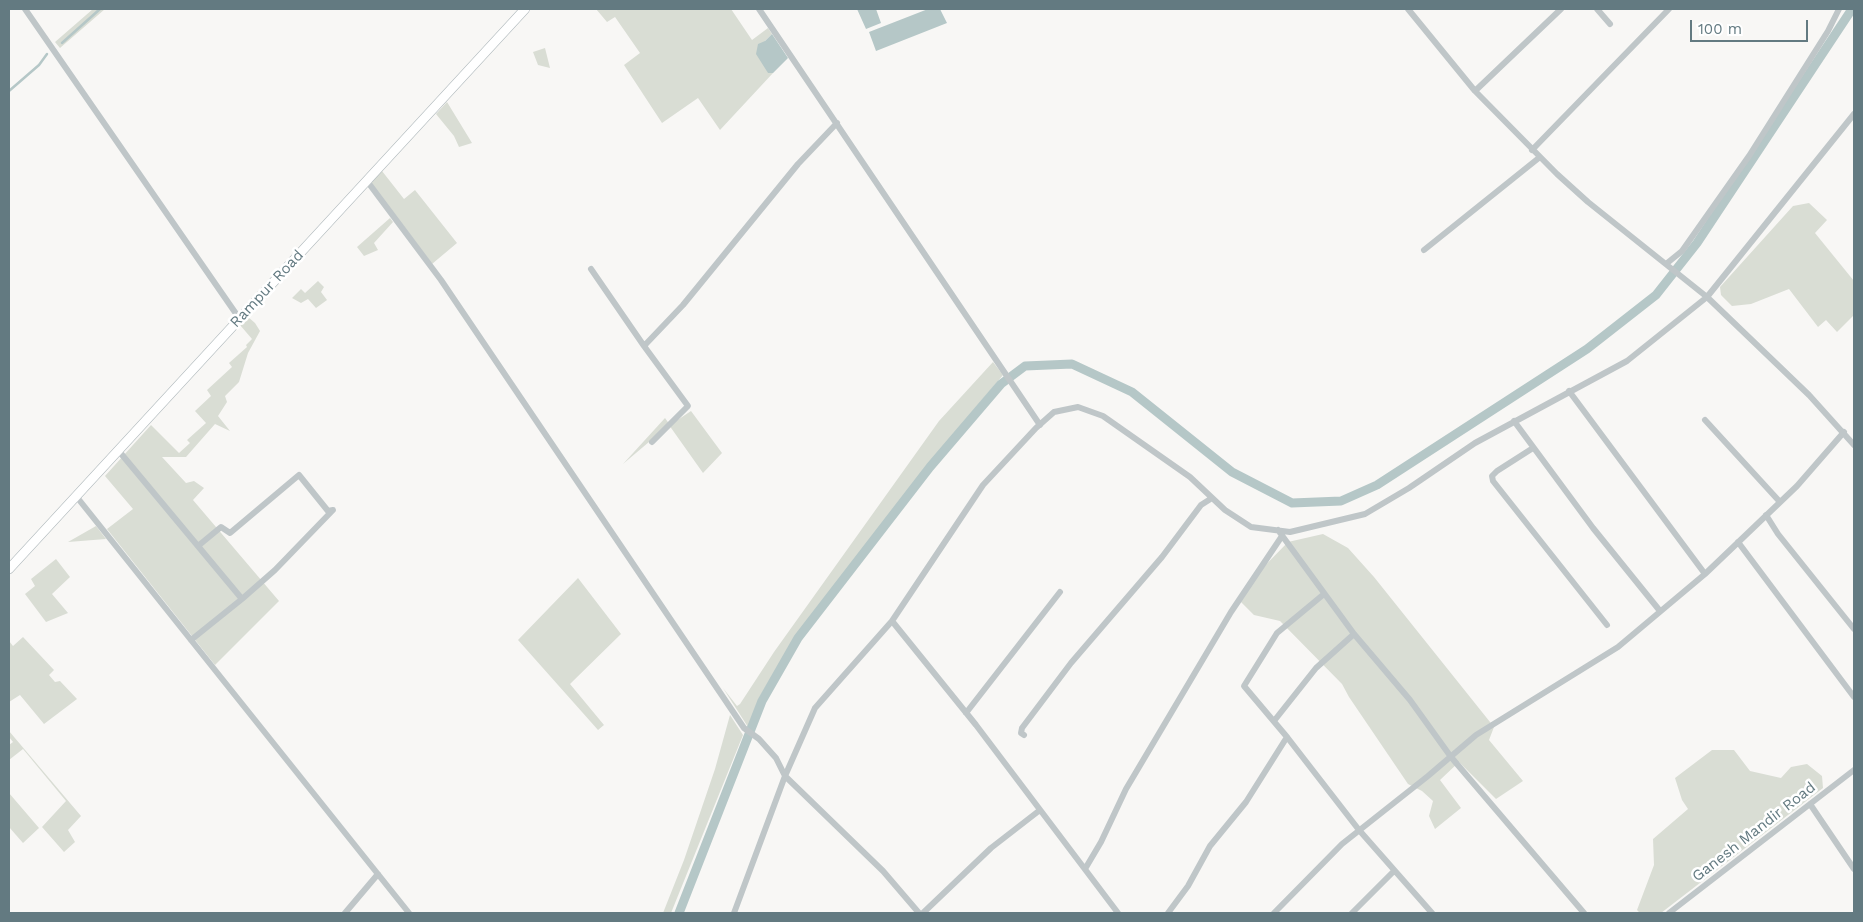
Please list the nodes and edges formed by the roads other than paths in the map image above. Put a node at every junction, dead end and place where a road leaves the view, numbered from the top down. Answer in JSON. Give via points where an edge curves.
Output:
{"nodes":[{"id":1,"x":25,"y":9,"type":"edge"},
{"id":2,"x":525,"y":9,"type":"edge"},
{"id":3,"x":759,"y":9,"type":"edge"},
{"id":4,"x":1409,"y":9,"type":"edge"},
{"id":5,"x":1561,"y":9,"type":"edge"},
{"id":6,"x":1599,"y":9,"type":"edge"},
{"id":7,"x":1669,"y":9,"type":"edge"},
{"id":8,"x":1839,"y":9,"type":"edge"},
{"id":9,"x":1610,"y":24,"type":"dead end"},
{"id":10,"x":1475,"y":90,"type":"junction"},
{"id":11,"x":1854,"y":114,"type":"edge"},
{"id":12,"x":836,"y":123,"type":"junction"},
{"id":13,"x":1532,"y":150,"type":"junction"},
{"id":14,"x":1540,"y":157,"type":"junction"},
{"id":15,"x":367,"y":181,"type":"junction"},
{"id":16,"x":1424,"y":250,"type":"dead end"},
{"id":17,"x":1668,"y":266,"type":"junction"},
{"id":18,"x":591,"y":269,"type":"dead end"},
{"id":19,"x":1706,"y":297,"type":"junction"},
{"id":20,"x":239,"y":318,"type":"junction"},
{"id":21,"x":644,"y":346,"type":"junction"},
{"id":22,"x":1569,"y":391,"type":"junction"},
{"id":23,"x":1705,"y":420,"type":"dead end"},
{"id":24,"x":1514,"y":422,"type":"junction"},
{"id":25,"x":1040,"y":424,"type":"junction"},
{"id":26,"x":1844,"y":432,"type":"junction"},
{"id":27,"x":652,"y":442,"type":"dead end"},
{"id":28,"x":1854,"y":445,"type":"edge"},
{"id":29,"x":1533,"y":448,"type":"junction"},
{"id":30,"x":118,"y":450,"type":"junction"},
{"id":31,"x":76,"y":496,"type":"junction"},
{"id":32,"x":1212,"y":498,"type":"junction"},
{"id":33,"x":1780,"y":502,"type":"junction"},
{"id":34,"x":1766,"y":515,"type":"junction"},
{"id":35,"x":1280,"y":533,"type":"junction"},
{"id":36,"x":1738,"y":542,"type":"junction"},
{"id":37,"x":198,"y":546,"type":"junction"},
{"id":38,"x":9,"y":570,"type":"edge"},
{"id":39,"x":1705,"y":574,"type":"junction"},
{"id":40,"x":1060,"y":592,"type":"dead end"},
{"id":41,"x":1324,"y":594,"type":"junction"},
{"id":42,"x":242,"y":599,"type":"junction"},
{"id":43,"x":1660,"y":611,"type":"junction"},
{"id":44,"x":892,"y":621,"type":"junction"},
{"id":45,"x":1607,"y":625,"type":"dead end"},
{"id":46,"x":1854,"y":630,"type":"edge"},
{"id":47,"x":1354,"y":634,"type":"junction"},
{"id":48,"x":191,"y":640,"type":"junction"},
{"id":49,"x":1854,"y":697,"type":"edge"},
{"id":50,"x":966,"y":713,"type":"junction"},
{"id":51,"x":1274,"y":721,"type":"junction"},
{"id":52,"x":1024,"y":735,"type":"dead end"},
{"id":53,"x":1287,"y":738,"type":"junction"},
{"id":54,"x":1451,"y":757,"type":"junction"},
{"id":55,"x":1854,"y":770,"type":"edge"},
{"id":56,"x":785,"y":776,"type":"junction"},
{"id":57,"x":1810,"y":804,"type":"junction"},
{"id":58,"x":1040,"y":810,"type":"junction"},
{"id":59,"x":1359,"y":830,"type":"junction"},
{"id":60,"x":1085,"y":869,"type":"junction"},
{"id":61,"x":1854,"y":869,"type":"edge"},
{"id":62,"x":1394,"y":871,"type":"junction"},
{"id":63,"x":378,"y":874,"type":"junction"},
{"id":64,"x":345,"y":913,"type":"edge"},
{"id":65,"x":409,"y":913,"type":"edge"},
{"id":66,"x":734,"y":913,"type":"edge"},
{"id":67,"x":919,"y":913,"type":"edge"},
{"id":68,"x":923,"y":913,"type":"edge"},
{"id":69,"x":1118,"y":913,"type":"edge"},
{"id":70,"x":1168,"y":913,"type":"edge"},
{"id":71,"x":1274,"y":913,"type":"edge"},
{"id":72,"x":1352,"y":913,"type":"edge"},
{"id":73,"x":1432,"y":913,"type":"edge"},
{"id":74,"x":1584,"y":913,"type":"edge"},
{"id":75,"x":1669,"y":913,"type":"edge"}],
"edges":[{"from":1,"to":20,"type":"street"},
{"from":2,"to":15,"type":"main road","name":"Rampur Road"},
{"from":3,"to":12,"type":"street"},
{"from":4,"to":10,"type":"street"},
{"from":5,"to":10,"type":"street"},
{"from":6,"to":9,"type":"street"},
{"from":7,"to":13,"type":"street"},
{"from":8,"to":17,"type":"street","via":[[1749,156]]},
{"from":10,"to":13,"type":"street"},
{"from":11,"to":19,"type":"street"},
{"from":12,"to":21,"type":"street","via":[[798,164],[683,305]]},
{"from":12,"to":25,"type":"street"},
{"from":13,"to":14,"type":"street"},
{"from":14,"to":16,"type":"street"},
{"from":14,"to":17,"type":"street","via":[[1588,202]]},
{"from":15,"to":20,"type":"main road","name":"Rampur Road"},
{"from":15,"to":56,"type":"street","via":[[442,280],[744,728],[776,758]]},
{"from":17,"to":19,"type":"street"},
{"from":18,"to":21,"type":"street"},
{"from":19,"to":22,"type":"street","via":[[1627,361]]},
{"from":19,"to":26,"type":"street"},
{"from":20,"to":30,"type":"main road","name":"Rampur Road"},
{"from":21,"to":27,"type":"street","via":[[688,406]]},
{"from":22,"to":24,"type":"street"},
{"from":22,"to":39,"type":"street"},
{"from":23,"to":33,"type":"street"},
{"from":24,"to":29,"type":"street"},
{"from":24,"to":35,"type":"street","via":[[1475,443],[1365,514]]},
{"from":25,"to":32,"type":"street","via":[[1054,412],[1067,408],[1078,407],[1104,416],[1190,477]]},
{"from":25,"to":44,"type":"street","via":[[983,485]]},
{"from":26,"to":28,"type":"street"},
{"from":26,"to":33,"type":"street"},
{"from":29,"to":43,"type":"street"},
{"from":29,"to":45,"type":"street","via":[[1497,471],[1492,476],[1493,481]]},
{"from":30,"to":31,"type":"main road","name":"Rampur Road"},
{"from":30,"to":37,"type":"street"},
{"from":31,"to":38,"type":"main road","name":"Rampur Road"},
{"from":31,"to":48,"type":"street"},
{"from":32,"to":35,"type":"street","via":[[1251,527]]},
{"from":32,"to":52,"type":"street","via":[[1201,505],[1162,557],[1071,663],[1022,728]]},
{"from":33,"to":34,"type":"street"},
{"from":34,"to":36,"type":"street"},
{"from":34,"to":46,"type":"street"},
{"from":35,"to":41,"type":"street"},
{"from":35,"to":60,"type":"street","via":[[1126,789]]},
{"from":36,"to":39,"type":"street"},
{"from":36,"to":49,"type":"street"},
{"from":37,"to":42,"type":"street"},
{"from":37,"to":42,"type":"street","via":[[220,527],[230,533],[299,475],[328,511],[333,510]]},
{"from":39,"to":43,"type":"street"},
{"from":40,"to":50,"type":"street"},
{"from":41,"to":47,"type":"street"},
{"from":41,"to":51,"type":"street","via":[[1277,633],[1244,686]]},
{"from":42,"to":48,"type":"street"},
{"from":43,"to":54,"type":"street","via":[[1618,646],[1476,735]]},
{"from":44,"to":50,"type":"street"},
{"from":44,"to":56,"type":"street","via":[[815,708]]},
{"from":47,"to":51,"type":"street","via":[[1316,668]]},
{"from":47,"to":54,"type":"street","via":[[1410,700]]},
{"from":48,"to":63,"type":"street"},
{"from":50,"to":58,"type":"street"},
{"from":51,"to":53,"type":"street"},
{"from":53,"to":59,"type":"street"},
{"from":53,"to":70,"type":"street","via":[[1246,802],[1210,846],[1188,886]]},
{"from":54,"to":59,"type":"street"},
{"from":54,"to":74,"type":"street"},
{"from":55,"to":57,"type":"street","name":"Ganesh Mandir Road"},
{"from":56,"to":66,"type":"street"},
{"from":56,"to":67,"type":"street","via":[[882,871]]},
{"from":57,"to":61,"type":"street"},
{"from":57,"to":75,"type":"street","name":"Ganesh Mandir Road"},
{"from":58,"to":60,"type":"street"},
{"from":58,"to":68,"type":"street","via":[[991,848]]},
{"from":59,"to":62,"type":"street"},
{"from":59,"to":71,"type":"street"},
{"from":60,"to":69,"type":"street"},
{"from":62,"to":72,"type":"street"},
{"from":62,"to":73,"type":"street"},
{"from":63,"to":64,"type":"street"},
{"from":63,"to":65,"type":"street"}]}
